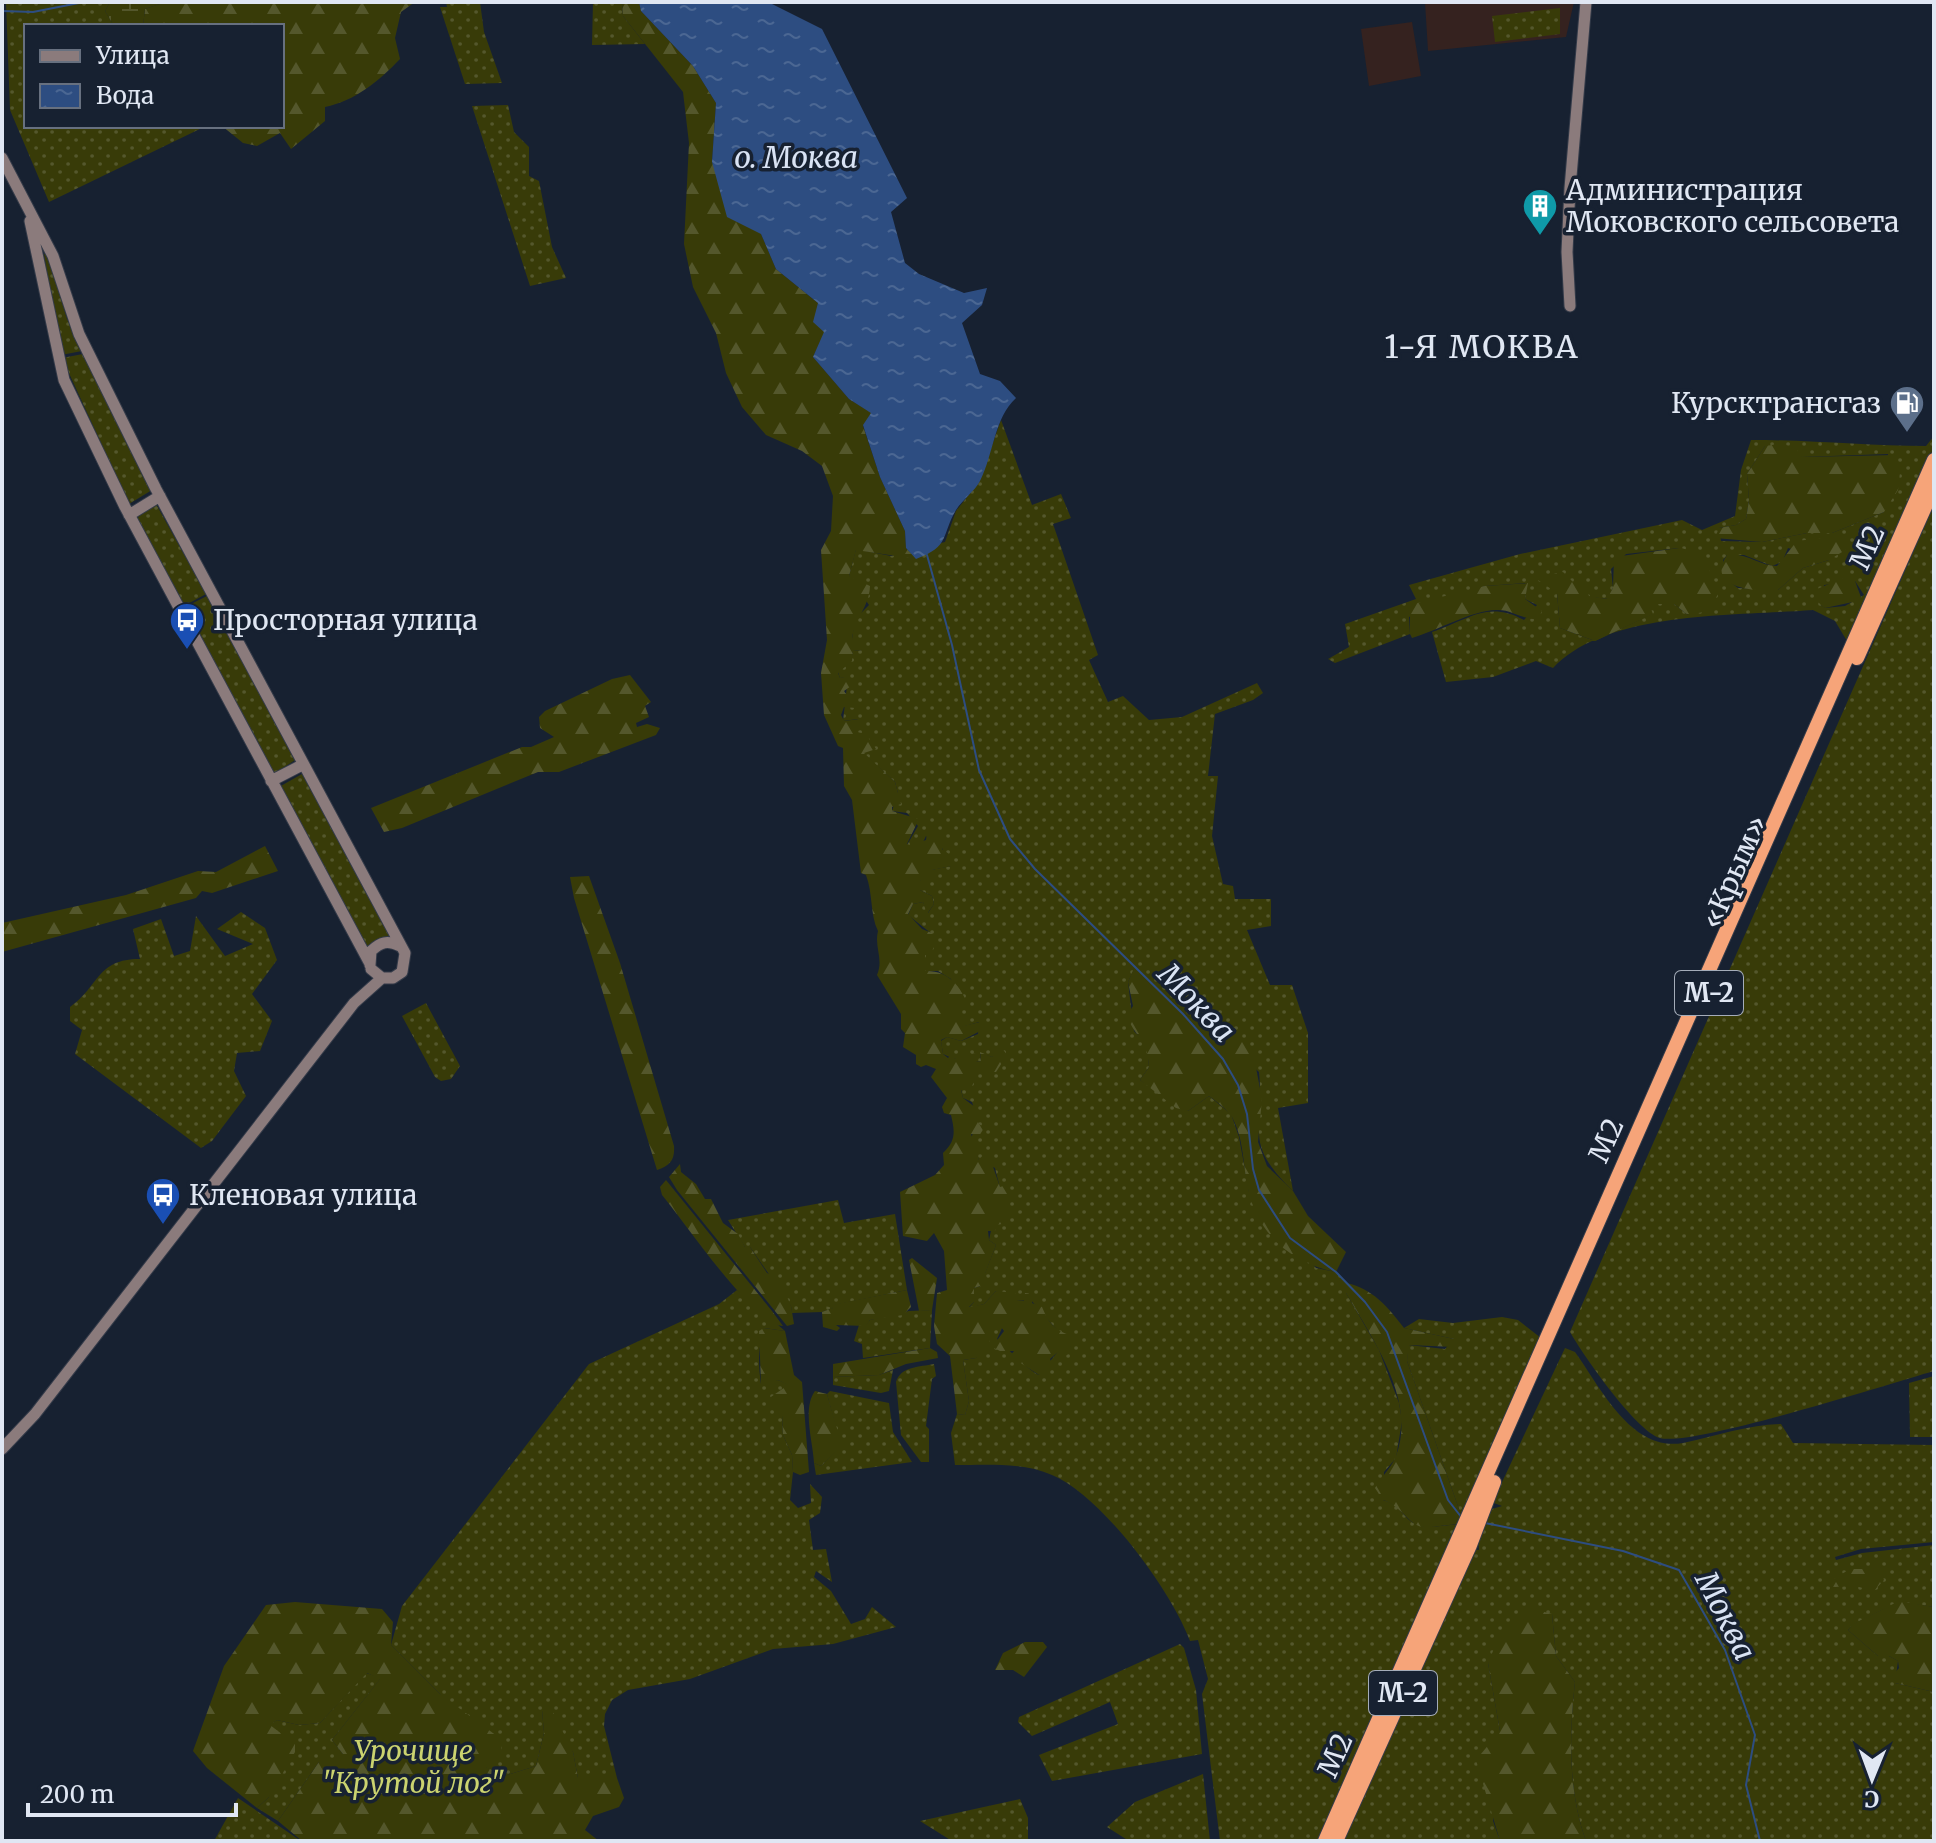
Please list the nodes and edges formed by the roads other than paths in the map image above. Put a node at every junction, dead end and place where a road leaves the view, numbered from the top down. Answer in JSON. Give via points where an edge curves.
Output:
{"nodes":[{"id":1,"x":1586,"y":2,"type":"edge"},
{"id":2,"x":2,"y":158,"type":"edge"},
{"id":3,"x":43,"y":250,"type":"junction"},
{"id":4,"x":1570,"y":306,"type":"dead end"},
{"id":5,"x":1934,"y":460,"type":"edge"},
{"id":6,"x":1934,"y":487,"type":"edge"},
{"id":7,"x":160,"y":496,"type":"junction"},
{"id":8,"x":129,"y":515,"type":"junction"},
{"id":9,"x":302,"y":765,"type":"junction"},
{"id":10,"x":271,"y":781,"type":"junction"},
{"id":11,"x":400,"y":946,"type":"junction"},
{"id":12,"x":370,"y":965,"type":"junction"},
{"id":13,"x":382,"y":978,"type":"junction"},
{"id":14,"x":366,"y":992,"type":"junction"},
{"id":15,"x":2,"y":1449,"type":"edge"},
{"id":16,"x":1325,"y":1841,"type":"edge"},
{"id":17,"x":1336,"y":1841,"type":"edge"}],
"edges":[{"from":1,"to":4,"type":"main road","via":[[1570,188]]},
{"from":2,"to":3,"type":"main road"},
{"from":3,"to":7,"type":"main road"},
{"from":3,"to":8,"type":"main road","via":[[64,380]]},
{"from":5,"to":16,"type":"highway","name":"М2"},
{"from":6,"to":17,"type":"highway","name":"«Крым»","number":"М-2"},
{"from":7,"to":8,"type":"main road"},
{"from":7,"to":9,"type":"main road"},
{"from":8,"to":10,"type":"main road"},
{"from":9,"to":10,"type":"main road"},
{"from":9,"to":11,"type":"main road"},
{"from":10,"to":12,"type":"main road"},
{"from":11,"to":12,"type":"main road","via":[[379,943],[371,951]]},
{"from":11,"to":13,"type":"main road","via":[[406,962],[402,972]]},
{"from":12,"to":13,"type":"main road"},
{"from":12,"to":14,"type":"main road","via":[[372,983]]},
{"from":13,"to":14,"type":"main road"},
{"from":14,"to":15,"type":"main road","via":[[35,1414]]}]}
